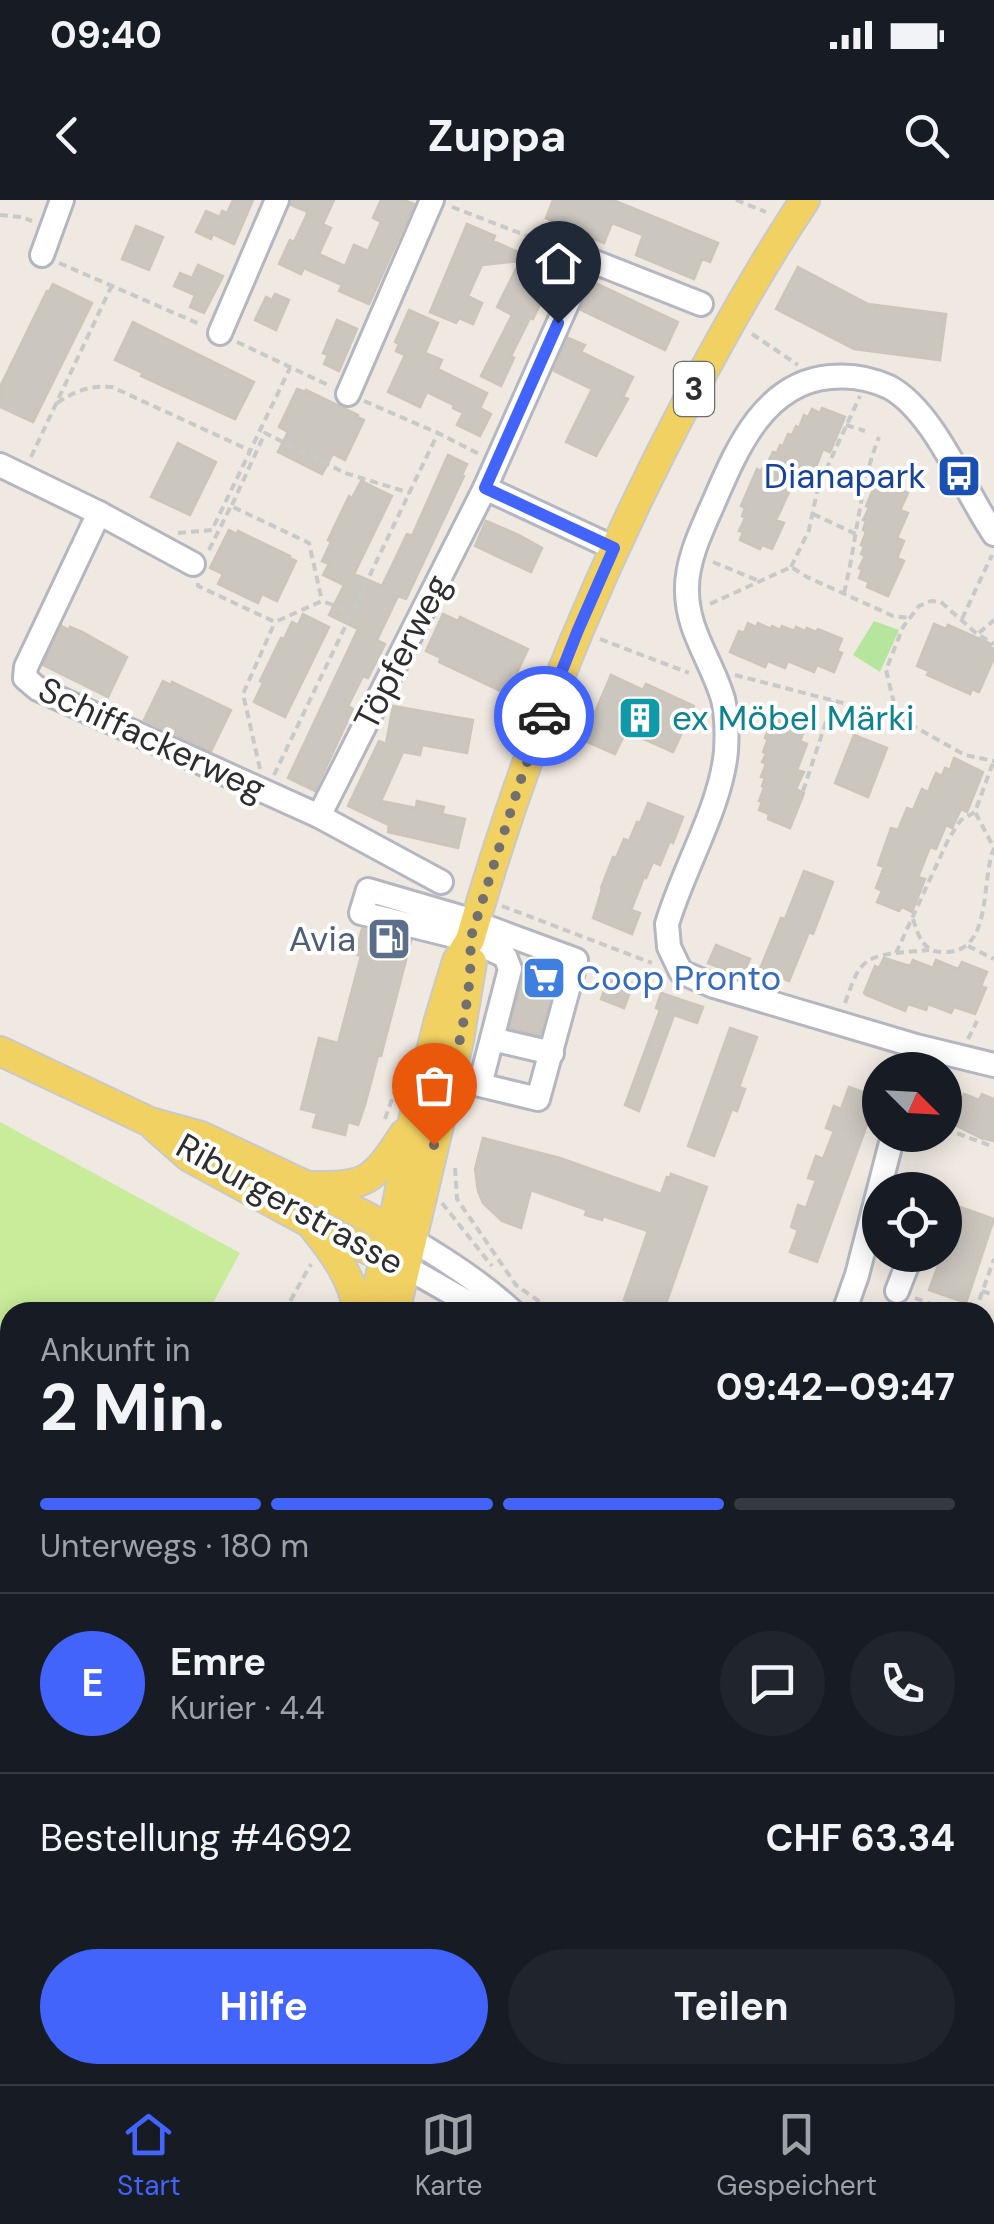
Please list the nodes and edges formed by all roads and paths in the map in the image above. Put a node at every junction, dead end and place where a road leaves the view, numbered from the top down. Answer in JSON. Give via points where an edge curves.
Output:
{"nodes":[{"id":1,"x":62,"y":200,"type":"edge"},
{"id":2,"x":277,"y":200,"type":"edge"},
{"id":3,"x":736,"y":200,"type":"edge"},
{"id":4,"x":764,"y":200,"type":"edge"},
{"id":5,"x":805,"y":200,"type":"edge"},
{"id":6,"x":442,"y":203,"type":"edge"},
{"id":7,"x":758,"y":209,"type":"junction"},
{"id":8,"x":766,"y":212,"type":"dead end"},
{"id":9,"x":0,"y":215,"type":"edge"},
{"id":10,"x":51,"y":228,"type":"junction"},
{"id":11,"x":42,"y":255,"type":"joint"},
{"id":12,"x":587,"y":259,"type":"junction"},
{"id":13,"x":112,"y":285,"type":"junction"},
{"id":14,"x":701,"y":304,"type":"dead end"},
{"id":15,"x":220,"y":333,"type":"junction"},
{"id":16,"x":290,"y":368,"type":"junction"},
{"id":17,"x":868,"y":379,"type":"junction"},
{"id":18,"x":348,"y":394,"type":"junction"},
{"id":19,"x":57,"y":403,"type":"junction"},
{"id":20,"x":846,"y":425,"type":"junction"},
{"id":21,"x":865,"y":431,"type":"dead end"},
{"id":22,"x":438,"y":433,"type":"junction"},
{"id":23,"x":879,"y":437,"type":"dead end"},
{"id":24,"x":250,"y":451,"type":"junction"},
{"id":25,"x":496,"y":463,"type":"junction"},
{"id":26,"x":0,"y":465,"type":"edge"},
{"id":27,"x":22,"y":476,"type":"junction"},
{"id":28,"x":485,"y":488,"type":"junction"},
{"id":29,"x":410,"y":492,"type":"junction"},
{"id":30,"x":232,"y":506,"type":"junction"},
{"id":31,"x":99,"y":513,"type":"junction"},
{"id":32,"x":812,"y":514,"type":"junction"},
{"id":33,"x":169,"y":534,"type":"dead end"},
{"id":34,"x":856,"y":534,"type":"junction"},
{"id":35,"x":994,"y":534,"type":"edge"},
{"id":36,"x":614,"y":548,"type":"junction"},
{"id":37,"x":994,"y":551,"type":"edge"},
{"id":38,"x":694,"y":554,"type":"junction"},
{"id":39,"x":194,"y":564,"type":"junction"},
{"id":40,"x":790,"y":567,"type":"junction"},
{"id":41,"x":759,"y":581,"type":"junction"},
{"id":42,"x":844,"y":593,"type":"junction"},
{"id":43,"x":322,"y":600,"type":"junction"},
{"id":44,"x":353,"y":612,"type":"junction"},
{"id":45,"x":689,"y":614,"type":"junction"},
{"id":46,"x":910,"y":618,"type":"junction"},
{"id":47,"x":962,"y":619,"type":"junction"},
{"id":48,"x":994,"y":620,"type":"edge"},
{"id":49,"x":275,"y":622,"type":"junction"},
{"id":50,"x":578,"y":630,"type":"junction"},
{"id":51,"x":977,"y":634,"type":"junction"},
{"id":52,"x":994,"y":644,"type":"edge"},
{"id":53,"x":710,"y":668,"type":"junction"},
{"id":54,"x":833,"y":701,"type":"junction"},
{"id":55,"x":897,"y":717,"type":"junction"},
{"id":56,"x":994,"y":760,"type":"edge"},
{"id":57,"x":803,"y":791,"type":"dead end"},
{"id":58,"x":265,"y":793,"type":"junction"},
{"id":59,"x":975,"y":812,"type":"junction"},
{"id":60,"x":318,"y":816,"type":"junction"},
{"id":61,"x":440,"y":882,"type":"dead end"},
{"id":62,"x":486,"y":890,"type":"junction"},
{"id":63,"x":912,"y":919,"type":"junction"},
{"id":64,"x":473,"y":932,"type":"junction"},
{"id":65,"x":968,"y":946,"type":"junction"},
{"id":66,"x":929,"y":950,"type":"junction"},
{"id":67,"x":896,"y":953,"type":"junction"},
{"id":68,"x":994,"y":959,"type":"edge"},
{"id":69,"x":680,"y":972,"type":"junction"},
{"id":70,"x":838,"y":1021,"type":"junction"},
{"id":71,"x":495,"y":1028,"type":"junction"},
{"id":72,"x":916,"y":1046,"type":"junction"},
{"id":73,"x":0,"y":1051,"type":"edge"},
{"id":74,"x":914,"y":1052,"type":"edge"},
{"id":75,"x":552,"y":1053,"type":"junction"},
{"id":76,"x":994,"y":1065,"type":"edge"},
{"id":77,"x":413,"y":1120,"type":"junction"},
{"id":78,"x":150,"y":1122,"type":"junction"},
{"id":79,"x":962,"y":1135,"type":"edge"},
{"id":80,"x":994,"y":1147,"type":"edge"},
{"id":81,"x":888,"y":1152,"type":"edge"},
{"id":82,"x":454,"y":1161,"type":"dead end"},
{"id":83,"x":307,"y":1186,"type":"junction"},
{"id":84,"x":442,"y":1202,"type":"dead end"},
{"id":85,"x":310,"y":1223,"type":"junction"},
{"id":86,"x":399,"y":1249,"type":"junction"},
{"id":87,"x":316,"y":1256,"type":"dead end"},
{"id":88,"x":994,"y":1259,"type":"edge"},
{"id":89,"x":904,"y":1272,"type":"edge"},
{"id":90,"x":516,"y":1285,"type":"junction"},
{"id":91,"x":897,"y":1291,"type":"dead end"},
{"id":92,"x":982,"y":1291,"type":"junction"},
{"id":93,"x":994,"y":1295,"type":"edge"},
{"id":94,"x":290,"y":1302,"type":"edge"},
{"id":95,"x":356,"y":1302,"type":"edge"},
{"id":96,"x":375,"y":1302,"type":"edge"},
{"id":97,"x":396,"y":1302,"type":"edge"},
{"id":98,"x":471,"y":1302,"type":"edge"},
{"id":99,"x":502,"y":1302,"type":"edge"},
{"id":100,"x":540,"y":1302,"type":"edge"},
{"id":101,"x":847,"y":1302,"type":"edge"},
{"id":102,"x":978,"y":1302,"type":"edge"}],
"edges":[{"from":1,"to":10,"type":"street"},
{"from":2,"to":15,"type":"street"},
{"from":3,"to":7,"type":"path"},
{"from":4,"to":7,"type":"path"},
{"from":5,"to":36,"type":"main road","number":"3","via":[[726,330]]},
{"from":6,"to":12,"type":"path"},
{"from":6,"to":18,"type":"street"},
{"from":7,"to":8,"type":"path"},
{"from":9,"to":10,"type":"path"},
{"from":10,"to":11,"type":"street"},
{"from":11,"to":13,"type":"path"},
{"from":12,"to":14,"type":"street"},
{"from":12,"to":25,"type":"street","name":"Töpferweg"},
{"from":13,"to":15,"type":"path"},
{"from":13,"to":19,"type":"path"},
{"from":15,"to":16,"type":"path"},
{"from":16,"to":18,"type":"path"},
{"from":16,"to":24,"type":"path"},
{"from":17,"to":20,"type":"path"},
{"from":17,"to":35,"type":"street","via":[[914,406]]},
{"from":17,"to":38,"type":"street","via":[[806,382],[770,405],[728,470]]},
{"from":18,"to":22,"type":"path"},
{"from":19,"to":24,"type":"path","via":[[81,390],[112,387]]},
{"from":19,"to":27,"type":"path"},
{"from":20,"to":21,"type":"path"},
{"from":20,"to":32,"type":"path"},
{"from":22,"to":25,"type":"path"},
{"from":22,"to":29,"type":"path"},
{"from":23,"to":34,"type":"path"},
{"from":24,"to":33,"type":"path","via":[[212,530]]},
{"from":25,"to":28,"type":"street","name":"Töpferweg"},
{"from":26,"to":27,"type":"street"},
{"from":27,"to":31,"type":"street"},
{"from":28,"to":36,"type":"street"},
{"from":28,"to":60,"type":"street","name":"Töpferweg"},
{"from":29,"to":30,"type":"path","via":[[345,473],[266,433]]},
{"from":29,"to":44,"type":"path"},
{"from":30,"to":39,"type":"path","via":[[201,565]]},
{"from":30,"to":43,"type":"path","via":[[310,544]]},
{"from":31,"to":39,"type":"street"},
{"from":31,"to":58,"type":"street","name":"Schiffackerweg","via":[[25,678]]},
{"from":32,"to":34,"type":"path"},
{"from":32,"to":40,"type":"path"},
{"from":34,"to":42,"type":"path"},
{"from":36,"to":50,"type":"main road","number":"3"},
{"from":37,"to":47,"type":"path"},
{"from":38,"to":41,"type":"path"},
{"from":38,"to":45,"type":"street","via":[[686,588]]},
{"from":39,"to":49,"type":"path","via":[[198,586]]},
{"from":40,"to":41,"type":"path"},
{"from":40,"to":42,"type":"path"},
{"from":41,"to":45,"type":"path"},
{"from":42,"to":46,"type":"path"},
{"from":43,"to":44,"type":"path"},
{"from":43,"to":49,"type":"path"},
{"from":44,"to":58,"type":"path"},
{"from":45,"to":53,"type":"street"},
{"from":46,"to":47,"type":"path","via":[[931,601]]},
{"from":46,"to":55,"type":"path","via":[[886,670]]},
{"from":47,"to":51,"type":"path"},
{"from":48,"to":51,"type":"path"},
{"from":49,"to":58,"type":"path","via":[[243,694]]},
{"from":50,"to":53,"type":"path","via":[[698,676]]},
{"from":50,"to":62,"type":"main road","number":"3"},
{"from":51,"to":52,"type":"path"},
{"from":53,"to":54,"type":"path"},
{"from":53,"to":69,"type":"street","via":[[727,723],[725,758],[667,924]]},
{"from":54,"to":55,"type":"path"},
{"from":54,"to":57,"type":"path"},
{"from":55,"to":56,"type":"path","via":[[966,755]]},
{"from":56,"to":59,"type":"path"},
{"from":58,"to":60,"type":"street","name":"Schiffackerweg"},
{"from":59,"to":63,"type":"path","via":[[950,838]]},
{"from":59,"to":65,"type":"path","via":[[994,848],[984,913]]},
{"from":60,"to":61,"type":"street","name":"Schiffackerweg"},
{"from":62,"to":64,"type":"main road","number":"3"},
{"from":62,"to":69,"type":"path","via":[[502,896],[504,907]]},
{"from":63,"to":66,"type":"path"},
{"from":63,"to":67,"type":"path"},
{"from":64,"to":71,"type":"street","via":[[505,956],[510,969]]},
{"from":64,"to":75,"type":"street","via":[[576,960]]},
{"from":64,"to":77,"type":"main road","number":"3","via":[[457,961]]},
{"from":64,"to":86,"type":"main road","number":"3","via":[[459,1040]]},
{"from":65,"to":66,"type":"path"},
{"from":65,"to":68,"type":"path"},
{"from":66,"to":67,"type":"path"},
{"from":67,"to":70,"type":"path","via":[[862,966]]},
{"from":69,"to":70,"type":"street"},
{"from":70,"to":72,"type":"street"},
{"from":71,"to":75,"type":"street"},
{"from":71,"to":75,"type":"street","via":[[480,1085],[538,1099]]},
{"from":72,"to":74,"type":"street"},
{"from":72,"to":76,"type":"street"},
{"from":73,"to":78,"type":"main road","name":"Riburgerstrasse"},
{"from":77,"to":83,"type":"main road","name":"Riburgerstrasse","via":[[371,1178]]},
{"from":77,"to":86,"type":"main road","number":"3"},
{"from":78,"to":83,"type":"main road","name":"Riburgerstrasse","via":[[201,1136]]},
{"from":78,"to":85,"type":"main road","name":"Riburgerstrasse","via":[[189,1157]]},
{"from":79,"to":80,"type":"path"},
{"from":81,"to":101,"type":"street"},
{"from":82,"to":90,"type":"path","via":[[457,1199]]},
{"from":83,"to":86,"type":"main road","name":"Riburgerstrasse"},
{"from":84,"to":90,"type":"path","via":[[502,1279]]},
{"from":85,"to":86,"type":"main road","name":"Riburgerstrasse"},
{"from":85,"to":95,"type":"main road","via":[[346,1272]]},
{"from":86,"to":96,"type":"main road","number":"3"},
{"from":86,"to":97,"type":"main road","number":"3"},
{"from":86,"to":98,"type":"street","name":"Riburgerstrasse"},
{"from":86,"to":99,"type":"street","name":"Riburgerstrasse","via":[[437,1255]]},
{"from":87,"to":94,"type":"path"},
{"from":88,"to":92,"type":"path"},
{"from":89,"to":91,"type":"street"},
{"from":90,"to":100,"type":"path"},
{"from":92,"to":93,"type":"path"},
{"from":92,"to":102,"type":"path"}]}
